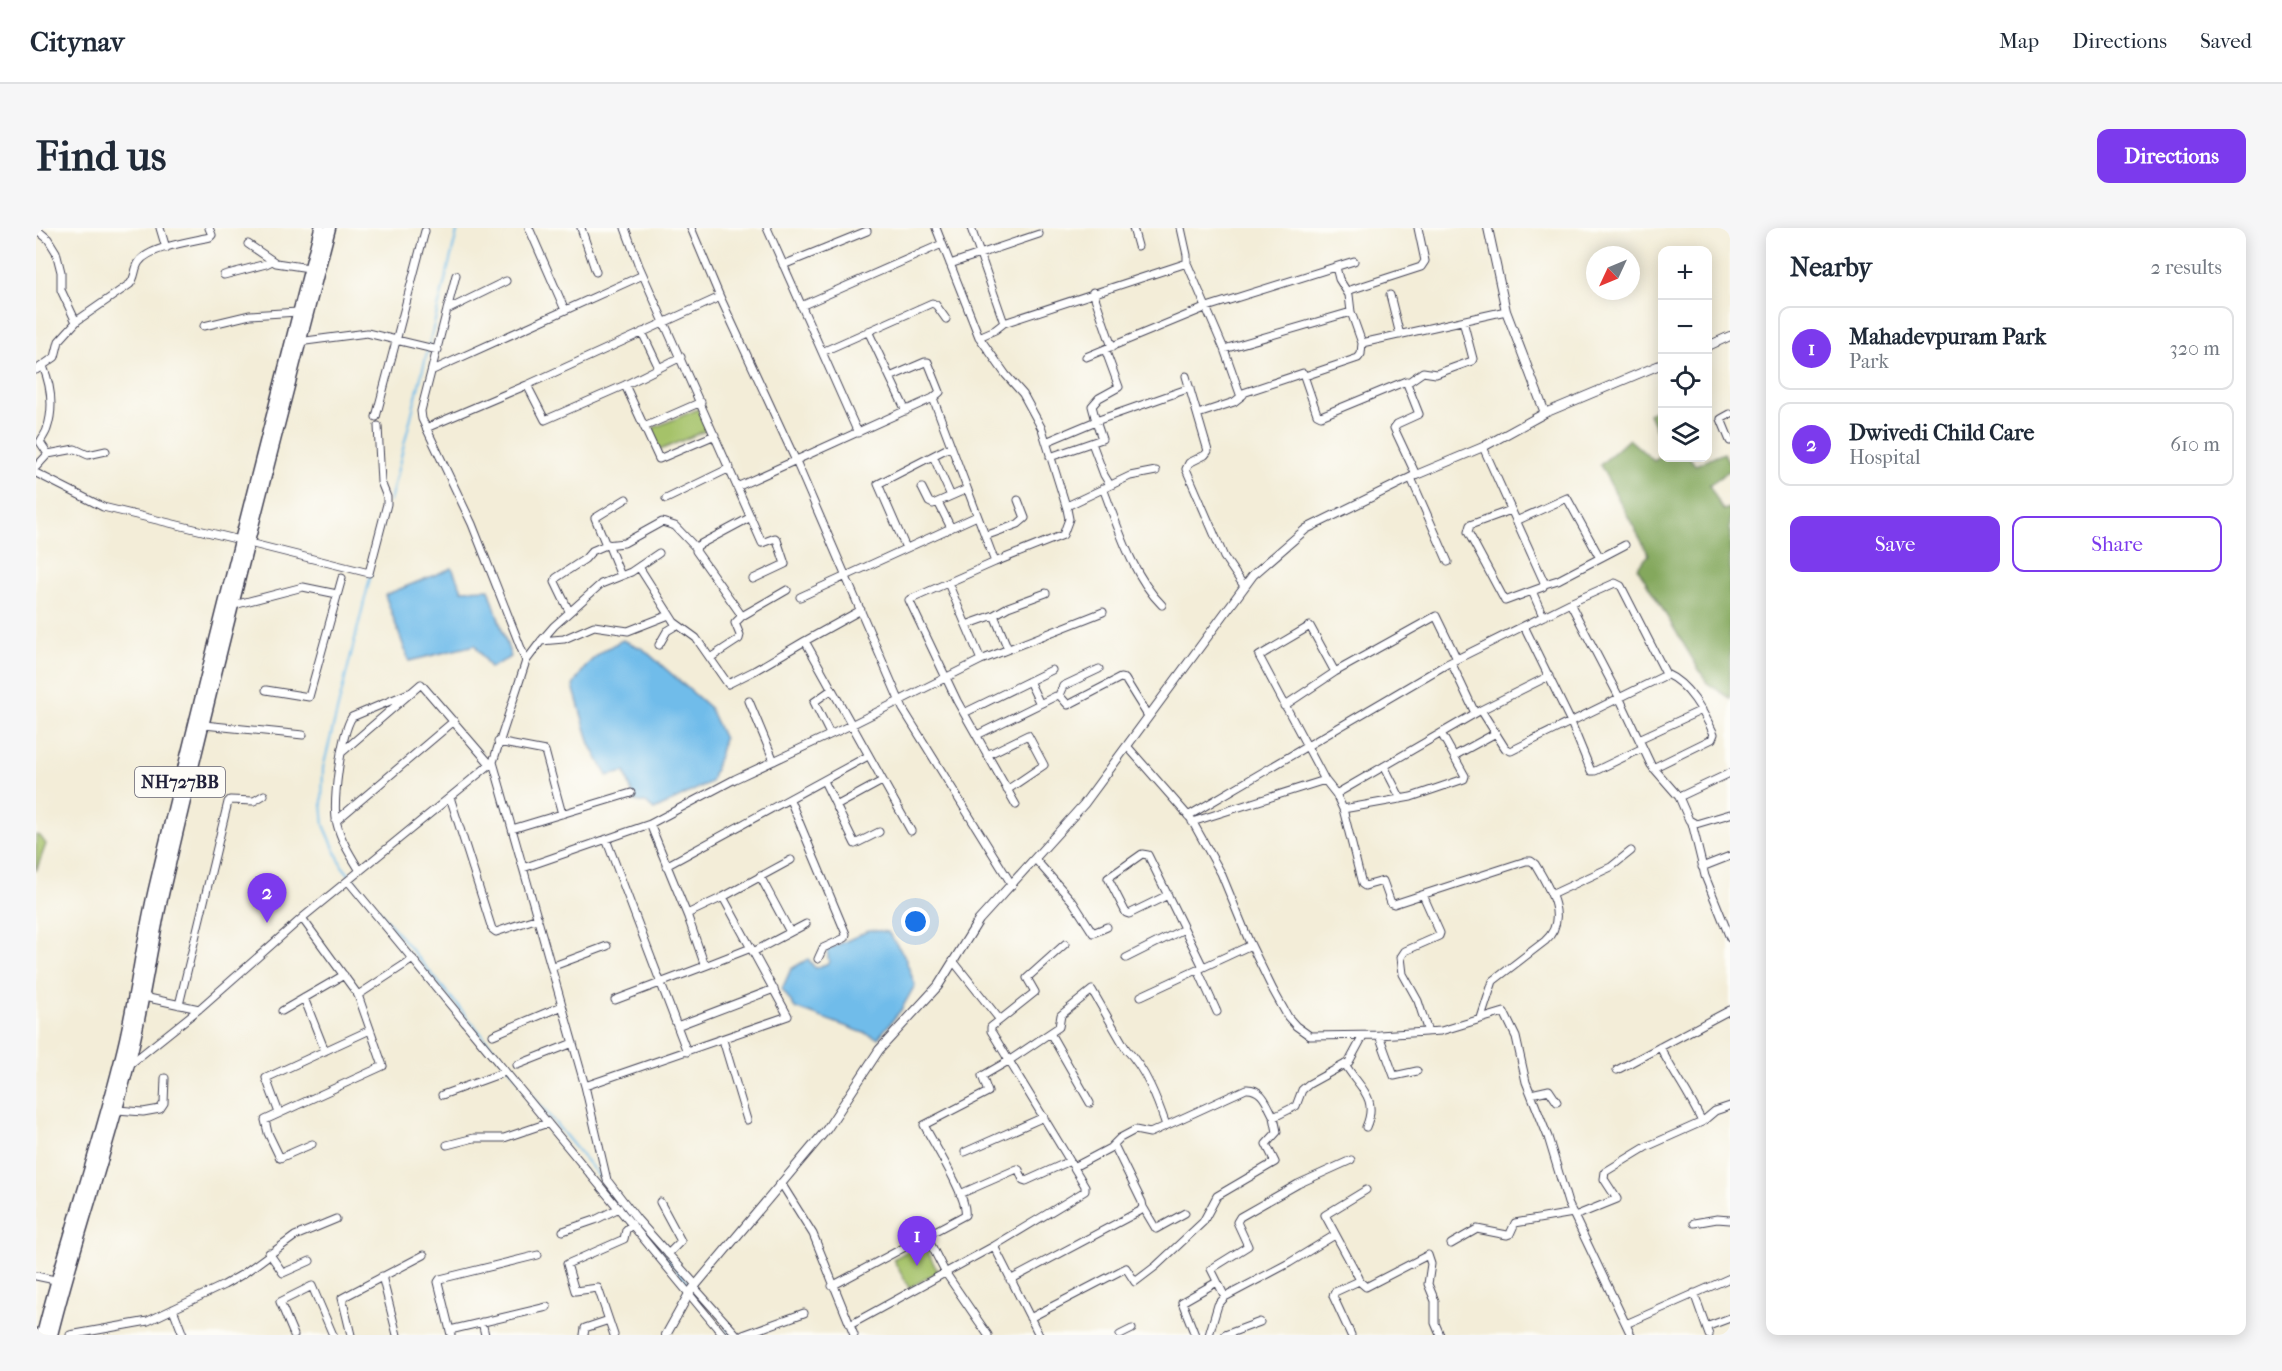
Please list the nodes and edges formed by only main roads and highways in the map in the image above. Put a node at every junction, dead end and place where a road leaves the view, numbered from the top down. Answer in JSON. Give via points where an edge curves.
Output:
{"nodes":[{"id":1,"x":320,"y":228,"type":"edge"},
{"id":2,"x":330,"y":228,"type":"edge"},
{"id":3,"x":295,"y":342,"type":"junction"},
{"id":4,"x":245,"y":541,"type":"junction"},
{"id":5,"x":123,"y":1067,"type":"junction"},
{"id":6,"x":42,"y":1335,"type":"edge"},
{"id":7,"x":52,"y":1335,"type":"edge"}],
"edges":[{"from":1,"to":3,"type":"highway","number":"NH727BB","via":[[298,312]]},
{"from":2,"to":3,"type":"highway","number":"NH727BB"},
{"from":3,"to":4,"type":"highway","number":"NH727BB"},
{"from":4,"to":5,"type":"highway","number":"NH727BB","via":[[234,605],[164,891],[144,997]]},
{"from":4,"to":5,"type":"highway","number":"NH727BB","via":[[154,889]]},
{"from":5,"to":6,"type":"highway","number":"NH727BB"},
{"from":5,"to":7,"type":"highway","number":"NH727BB","via":[[117,1110]]}]}
